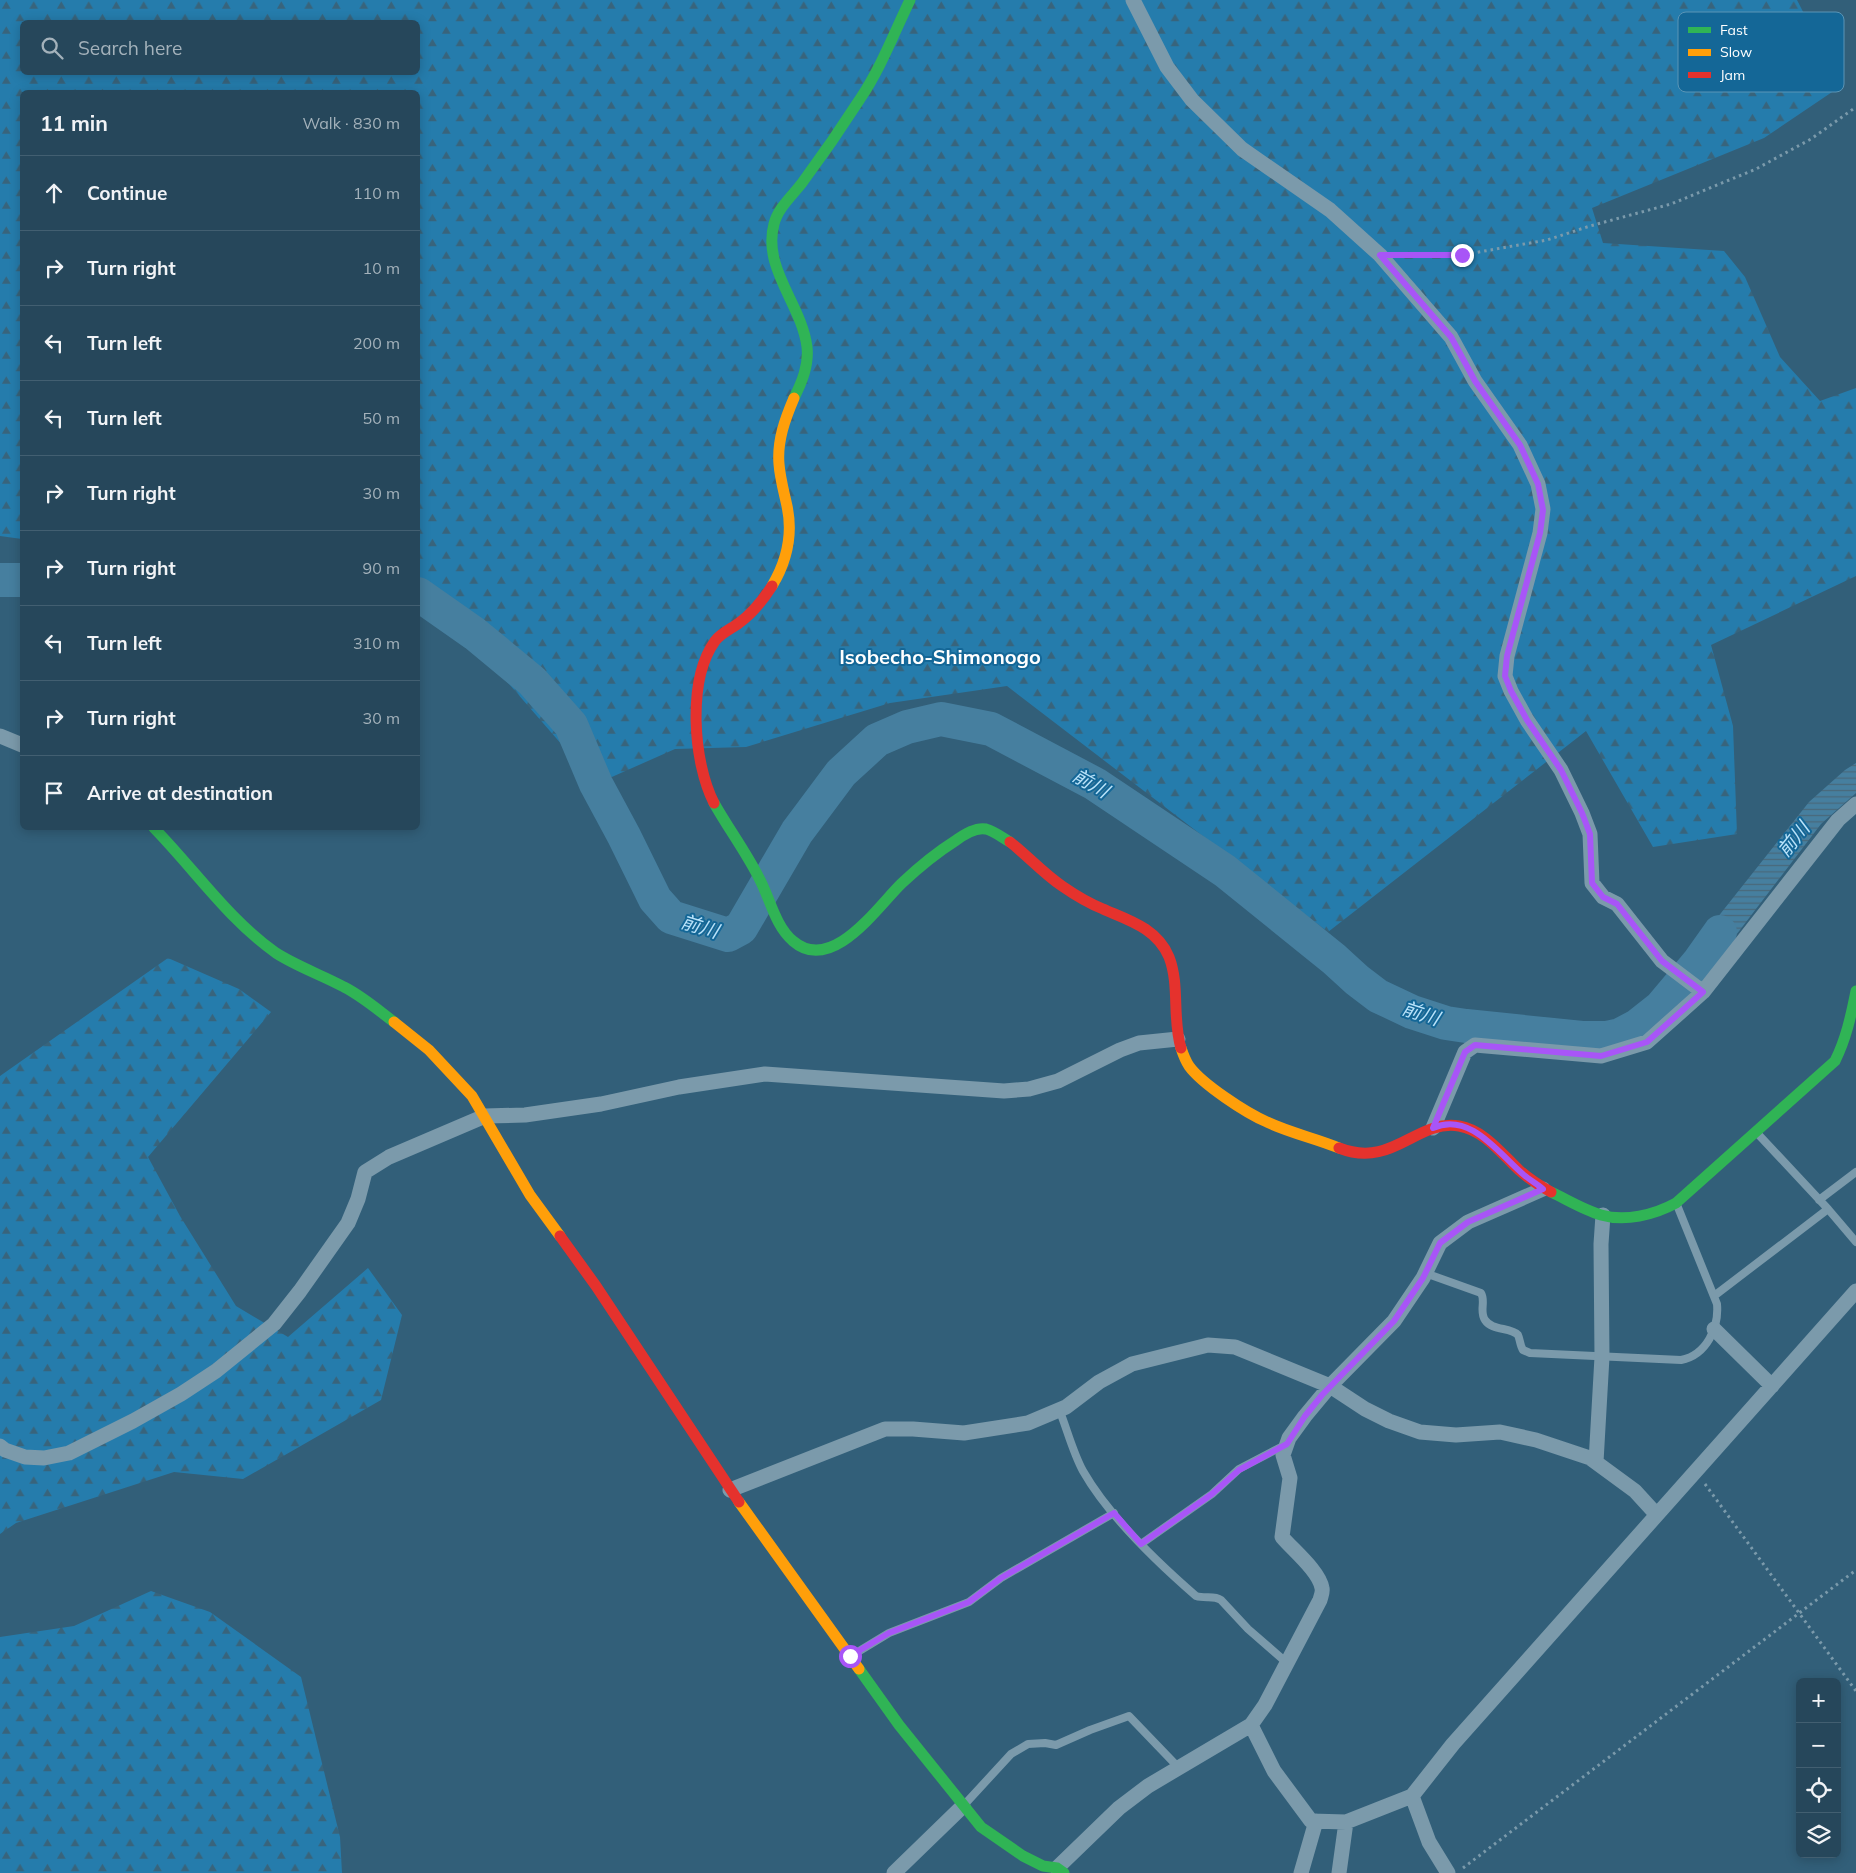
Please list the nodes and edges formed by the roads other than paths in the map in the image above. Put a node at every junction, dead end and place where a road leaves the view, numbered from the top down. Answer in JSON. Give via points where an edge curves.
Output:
{"nodes":[{"id":1,"x":910,"y":0,"type":"edge"},
{"id":2,"x":1133,"y":0,"type":"edge"},
{"id":3,"x":0,"y":736,"type":"edge"},
{"id":4,"x":20,"y":744,"type":"edge"},
{"id":5,"x":1856,"y":804,"type":"edge"},
{"id":6,"x":156,"y":830,"type":"edge"},
{"id":7,"x":1856,"y":991,"type":"edge"},
{"id":8,"x":1703,"y":992,"type":"junction"},
{"id":9,"x":1178,"y":1038,"type":"junction"},
{"id":10,"x":485,"y":1116,"type":"junction"},
{"id":11,"x":1433,"y":1128,"type":"junction"},
{"id":12,"x":1756,"y":1132,"type":"junction"},
{"id":13,"x":1856,"y":1172,"type":"edge"},
{"id":14,"x":1543,"y":1189,"type":"junction"},
{"id":15,"x":1819,"y":1200,"type":"junction"},
{"id":16,"x":1676,"y":1203,"type":"junction"},
{"id":17,"x":1828,"y":1209,"type":"junction"},
{"id":18,"x":1603,"y":1216,"type":"junction"},
{"id":19,"x":1856,"y":1242,"type":"edge"},
{"id":20,"x":1426,"y":1273,"type":"junction"},
{"id":21,"x":1856,"y":1291,"type":"edge"},
{"id":22,"x":1714,"y":1296,"type":"junction"},
{"id":23,"x":1714,"y":1329,"type":"junction"},
{"id":24,"x":1602,"y":1357,"type":"junction"},
{"id":25,"x":1330,"y":1386,"type":"junction"},
{"id":26,"x":1772,"y":1386,"type":"junction"},
{"id":27,"x":1060,"y":1410,"type":"junction"},
{"id":28,"x":1287,"y":1444,"type":"junction"},
{"id":29,"x":0,"y":1446,"type":"edge"},
{"id":30,"x":1596,"y":1462,"type":"junction"},
{"id":31,"x":730,"y":1490,"type":"junction"},
{"id":32,"x":1114,"y":1513,"type":"junction"},
{"id":33,"x":1656,"y":1514,"type":"junction"},
{"id":34,"x":1141,"y":1544,"type":"junction"},
{"id":35,"x":850,"y":1656,"type":"junction"},
{"id":36,"x":1287,"y":1663,"type":"junction"},
{"id":37,"x":1250,"y":1725,"type":"junction"},
{"id":38,"x":1179,"y":1768,"type":"junction"},
{"id":39,"x":1412,"y":1796,"type":"junction"},
{"id":40,"x":964,"y":1806,"type":"junction"},
{"id":41,"x":1316,"y":1821,"type":"junction"},
{"id":42,"x":1346,"y":1822,"type":"junction"},
{"id":43,"x":1061,"y":1871,"type":"edge"},
{"id":44,"x":894,"y":1873,"type":"edge"},
{"id":45,"x":1302,"y":1873,"type":"edge"},
{"id":46,"x":1339,"y":1873,"type":"edge"},
{"id":47,"x":1448,"y":1873,"type":"edge"}],
"edges":[{"from":1,"to":9,"type":"street","via":[[866,90],[803,182],[779,211],[770,234],[775,262],[803,327],[808,352],[806,373],[784,422],[779,448],[778,467],[791,533],[774,585],[738,625],[713,642],[706,656],[698,693],[697,730],[704,778],[715,806],[765,888],[784,932],[804,950],[824,950],[842,942],[945,845],[984,829],[1006,838],[1047,875],[1094,905],[1150,931],[1171,960]]},
{"from":2,"to":8,"type":"street","via":[[1167,67],[1192,100],[1242,149],[1330,210],[1380,255],[1451,337],[1475,381],[1520,445],[1538,484],[1543,510],[1540,533],[1507,656],[1505,676],[1519,706],[1561,770],[1582,813],[1590,834],[1592,883],[1603,897],[1617,904],[1662,961]]},
{"from":3,"to":4,"type":"street"},
{"from":5,"to":8,"type":"street","via":[[1838,820]]},
{"from":6,"to":10,"type":"street","via":[[223,908],[278,953],[345,987],[429,1050],[472,1096]]},
{"from":7,"to":12,"type":"street","via":[[1850,1022],[1835,1062]]},
{"from":8,"to":11,"type":"street","via":[[1647,1042],[1601,1056],[1475,1045],[1465,1052]]},
{"from":9,"to":10,"type":"street","via":[[1139,1043],[1058,1081],[1029,1089],[1004,1091],[765,1074],[544,1113]]},
{"from":9,"to":11,"type":"street","via":[[1185,1059],[1199,1076],[1256,1117],[1273,1125],[1352,1152],[1376,1153]]},
{"from":10,"to":29,"type":"street","via":[[389,1157],[365,1172],[348,1223],[300,1291],[274,1324],[216,1371],[141,1417],[69,1453],[44,1458],[25,1457]]},
{"from":10,"to":31,"type":"street","via":[[530,1195],[596,1286]]},
{"from":11,"to":14,"type":"street","via":[[1448,1123],[1478,1134]]},
{"from":12,"to":15,"type":"lane"},
{"from":12,"to":16,"type":"street"},
{"from":13,"to":15,"type":"lane"},
{"from":14,"to":18,"type":"street"},
{"from":14,"to":20,"type":"street","via":[[1468,1222],[1440,1243]]},
{"from":15,"to":17,"type":"lane"},
{"from":16,"to":18,"type":"street","via":[[1656,1213]]},
{"from":16,"to":22,"type":"lane"},
{"from":17,"to":19,"type":"lane"},
{"from":17,"to":22,"type":"lane"},
{"from":18,"to":24,"type":"street"},
{"from":20,"to":24,"type":"lane","via":[[1481,1293],[1485,1321],[1518,1336],[1523,1350]]},
{"from":20,"to":25,"type":"street","via":[[1394,1321]]},
{"from":21,"to":26,"type":"street"},
{"from":22,"to":23,"type":"lane","via":[[1718,1317]]},
{"from":23,"to":24,"type":"lane","via":[[1702,1350],[1689,1359]]},
{"from":23,"to":26,"type":"street"},
{"from":24,"to":30,"type":"street"},
{"from":25,"to":27,"type":"street","via":[[1235,1347],[1208,1345],[1132,1364],[1099,1382]]},
{"from":25,"to":28,"type":"street"},
{"from":25,"to":30,"type":"street","via":[[1365,1409],[1420,1432],[1456,1435],[1500,1432],[1536,1440]]},
{"from":26,"to":33,"type":"street"},
{"from":27,"to":31,"type":"street","via":[[1028,1423],[964,1433],[885,1429]]},
{"from":27,"to":32,"type":"lane","via":[[1082,1470]]},
{"from":28,"to":34,"type":"lane","via":[[1239,1470],[1212,1494]]},
{"from":28,"to":36,"type":"street","via":[[1283,1455],[1290,1478],[1282,1537],[1314,1572],[1323,1591]]},
{"from":30,"to":33,"type":"street","via":[[1636,1491]]},
{"from":31,"to":35,"type":"street"},
{"from":32,"to":34,"type":"lane"},
{"from":32,"to":35,"type":"lane","via":[[1001,1578],[969,1602],[889,1633]]},
{"from":33,"to":39,"type":"street","via":[[1453,1744]]},
{"from":34,"to":36,"type":"lane","via":[[1196,1596],[1221,1600]]},
{"from":35,"to":40,"type":"street","via":[[899,1725]]},
{"from":36,"to":37,"type":"street","via":[[1266,1705]]},
{"from":37,"to":38,"type":"street"},
{"from":37,"to":41,"type":"street","via":[[1274,1771],[1311,1821]]},
{"from":38,"to":40,"type":"lane","via":[[1129,1716],[1056,1745],[1028,1744],[1011,1754]]},
{"from":38,"to":43,"type":"street","via":[[1119,1808]]},
{"from":39,"to":42,"type":"street"},
{"from":39,"to":47,"type":"street","via":[[1429,1842]]},
{"from":40,"to":43,"type":"street","via":[[981,1827],[1023,1856]]},
{"from":40,"to":44,"type":"street"},
{"from":41,"to":42,"type":"street"},
{"from":41,"to":45,"type":"street"},
{"from":42,"to":46,"type":"street"}]}
